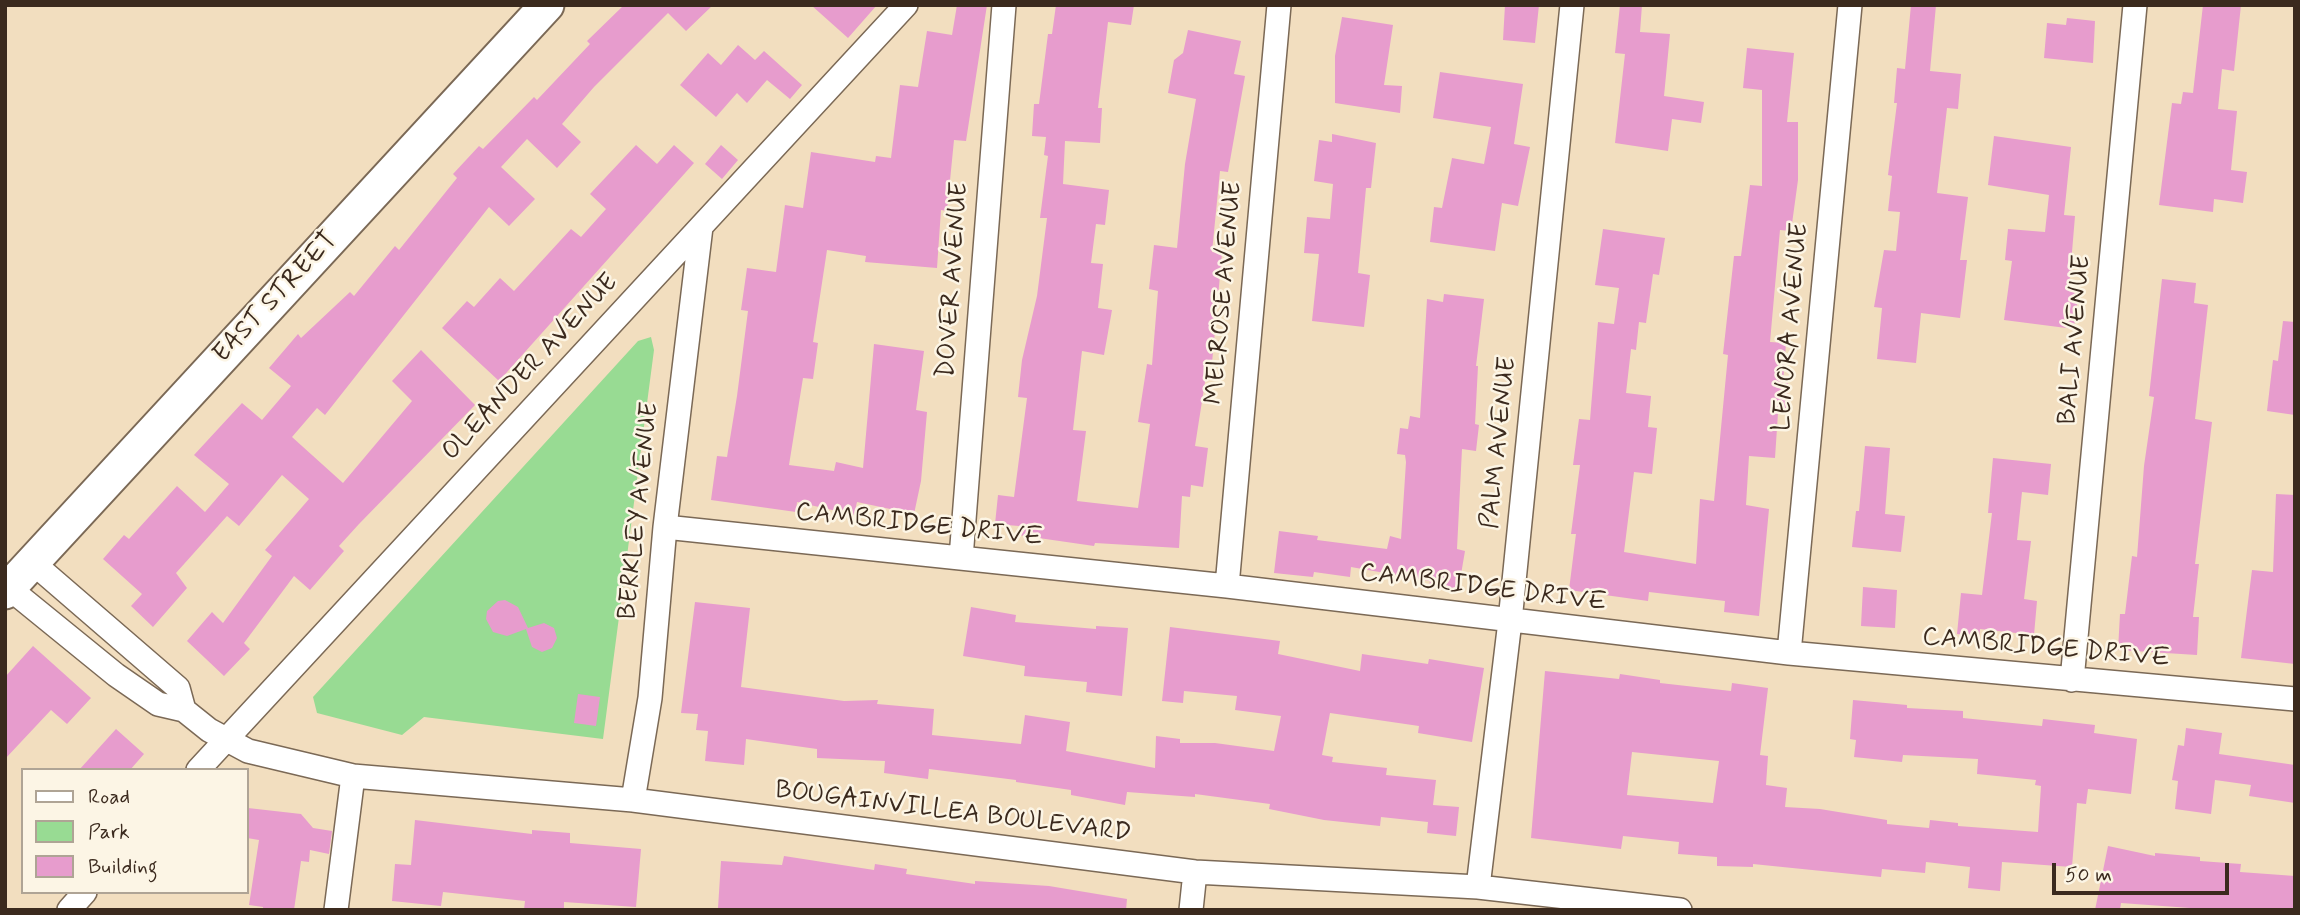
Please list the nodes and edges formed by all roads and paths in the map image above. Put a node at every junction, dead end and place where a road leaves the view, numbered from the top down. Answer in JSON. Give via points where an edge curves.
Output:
{"nodes":[{"id":1,"x":547,"y":5,"type":"edge"},
{"id":2,"x":906,"y":5,"type":"edge"},
{"id":3,"x":1004,"y":5,"type":"edge"},
{"id":4,"x":1279,"y":5,"type":"edge"},
{"id":5,"x":1572,"y":5,"type":"edge"},
{"id":6,"x":1850,"y":5,"type":"edge"},
{"id":7,"x":2135,"y":5,"type":"edge"},
{"id":8,"x":701,"y":227,"type":"junction"},
{"id":9,"x":665,"y":527,"type":"junction"},
{"id":10,"x":961,"y":558,"type":"junction"},
{"id":11,"x":32,"y":562,"type":"junction"},
{"id":12,"x":1227,"y":586,"type":"junction"},
{"id":13,"x":7,"y":590,"type":"edge"},
{"id":14,"x":1510,"y":621,"type":"junction"},
{"id":15,"x":1789,"y":653,"type":"junction"},
{"id":16,"x":2072,"y":680,"type":"junction"},
{"id":17,"x":2295,"y":699,"type":"edge"},
{"id":18,"x":184,"y":710,"type":"junction"},
{"id":19,"x":226,"y":739,"type":"junction"},
{"id":20,"x":200,"y":768,"type":"edge"},
{"id":21,"x":353,"y":776,"type":"junction"},
{"id":22,"x":633,"y":800,"type":"junction"},
{"id":23,"x":1195,"y":872,"type":"junction"},
{"id":24,"x":1478,"y":887,"type":"junction"},
{"id":25,"x":336,"y":910,"type":"edge"},
{"id":26,"x":1191,"y":910,"type":"edge"},
{"id":27,"x":1680,"y":910,"type":"edge"}],
"edges":[{"from":1,"to":11,"type":"main road","name":"EAST STREET"},
{"from":2,"to":8,"type":"street","name":"OLEANDER AVENUE"},
{"from":3,"to":10,"type":"street","name":"DOVER AVENUE"},
{"from":4,"to":12,"type":"street","name":"MELROSE AVENUE"},
{"from":5,"to":14,"type":"street","name":"PALM AVENUE"},
{"from":6,"to":15,"type":"street","name":"LENORA AVENUE"},
{"from":7,"to":16,"type":"street","name":"BALI AVENUE"},
{"from":8,"to":9,"type":"street","name":"BERKLEY AVENUE"},
{"from":8,"to":19,"type":"street","name":"OLEANDER AVENUE"},
{"from":9,"to":10,"type":"street","name":"CAMBRIDGE DRIVE"},
{"from":9,"to":22,"type":"street","name":"BERKLEY AVENUE","via":[[650,698]]},
{"from":10,"to":12,"type":"street","name":"CAMBRIDGE DRIVE"},
{"from":11,"to":13,"type":"main road","name":"EAST STREET"},
{"from":11,"to":18,"type":"street","via":[[178,688]]},
{"from":12,"to":14,"type":"street","name":"CAMBRIDGE DRIVE"},
{"from":13,"to":18,"type":"street","via":[[158,704]]},
{"from":14,"to":15,"type":"street","name":"CAMBRIDGE DRIVE"},
{"from":14,"to":24,"type":"street","name":"PALM AVENUE"},
{"from":15,"to":16,"type":"street","name":"CAMBRIDGE DRIVE"},
{"from":16,"to":17,"type":"street","name":"CAMBRIDGE DRIVE"},
{"from":18,"to":19,"type":"street","name":"BOUGAINVILLEA BOULEVARD"},
{"from":19,"to":20,"type":"street","name":"OLEANDER AVENUE"},
{"from":19,"to":21,"type":"street","name":"BOUGAINVILLEA BOULEVARD","via":[[289,763]]},
{"from":21,"to":22,"type":"street","name":"BOUGAINVILLEA BOULEVARD"},
{"from":21,"to":25,"type":"street"},
{"from":22,"to":23,"type":"street","name":"BOUGAINVILLEA BOULEVARD"},
{"from":23,"to":24,"type":"street","name":"BOUGAINVILLEA BOULEVARD"},
{"from":23,"to":26,"type":"street"},
{"from":24,"to":27,"type":"street","name":"BOUGAINVILLEA BOULEVARD"}]}
